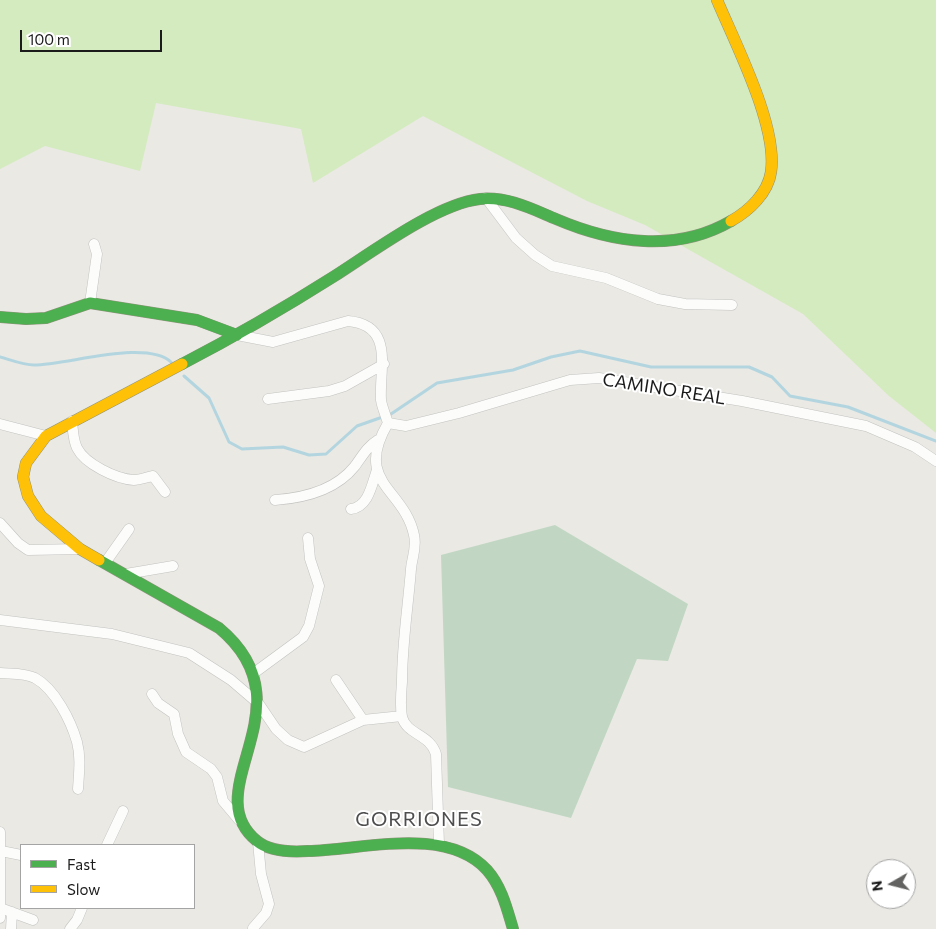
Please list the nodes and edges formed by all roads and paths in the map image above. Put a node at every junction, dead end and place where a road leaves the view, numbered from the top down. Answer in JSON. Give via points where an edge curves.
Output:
{"nodes":[{"id":1,"x":717,"y":0,"type":"edge"},
{"id":2,"x":486,"y":198,"type":"junction"},
{"id":3,"x":94,"y":244,"type":"dead end"},
{"id":4,"x":90,"y":303,"type":"junction"},
{"id":5,"x":732,"y":306,"type":"dead end"},
{"id":6,"x":0,"y":317,"type":"edge"},
{"id":7,"x":237,"y":335,"type":"junction"},
{"id":8,"x":384,"y":364,"type":"junction"},
{"id":9,"x":268,"y":399,"type":"dead end"},
{"id":10,"x":72,"y":421,"type":"junction"},
{"id":11,"x":388,"y":423,"type":"junction"},
{"id":12,"x":0,"y":424,"type":"edge"},
{"id":13,"x":46,"y":436,"type":"junction"},
{"id":14,"x":378,"y":440,"type":"junction"},
{"id":15,"x":936,"y":461,"type":"edge"},
{"id":16,"x":377,"y":470,"type":"junction"},
{"id":17,"x":165,"y":492,"type":"dead end"},
{"id":18,"x":275,"y":500,"type":"dead end"},
{"id":19,"x":351,"y":509,"type":"dead end"},
{"id":20,"x":0,"y":523,"type":"edge"},
{"id":21,"x":129,"y":529,"type":"dead end"},
{"id":22,"x":308,"y":538,"type":"dead end"},
{"id":23,"x":80,"y":549,"type":"junction"},
{"id":24,"x":105,"y":563,"type":"junction"},
{"id":25,"x":174,"y":566,"type":"dead end"},
{"id":26,"x":126,"y":574,"type":"junction"},
{"id":27,"x":0,"y":620,"type":"edge"},
{"id":28,"x":254,"y":673,"type":"junction"},
{"id":29,"x":0,"y":674,"type":"edge"},
{"id":30,"x":336,"y":680,"type":"dead end"},
{"id":31,"x":152,"y":694,"type":"dead end"},
{"id":32,"x":259,"y":704,"type":"junction"},
{"id":33,"x":402,"y":716,"type":"junction"},
{"id":34,"x":363,"y":720,"type":"junction"},
{"id":35,"x":78,"y":789,"type":"dead end"},
{"id":36,"x":123,"y":811,"type":"dead end"},
{"id":37,"x":239,"y":820,"type":"junction"},
{"id":38,"x":0,"y":832,"type":"edge"},
{"id":39,"x":258,"y":842,"type":"junction"},
{"id":40,"x":107,"y":844,"type":"edge"},
{"id":41,"x":439,"y":845,"type":"junction"},
{"id":42,"x":1,"y":851,"type":"edge"},
{"id":43,"x":20,"y":855,"type":"edge"},
{"id":44,"x":0,"y":908,"type":"edge"},
{"id":45,"x":82,"y":909,"type":"edge"},
{"id":46,"x":12,"y":912,"type":"junction"},
{"id":47,"x":0,"y":918,"type":"edge"},
{"id":48,"x":33,"y":920,"type":"dead end"},
{"id":49,"x":253,"y":928,"type":"edge"},
{"id":50,"x":11,"y":929,"type":"edge"},
{"id":51,"x":70,"y":929,"type":"edge"},
{"id":52,"x":513,"y":929,"type":"edge"}],
"edges":[{"from":1,"to":2,"type":"main road","via":[[770,141],[772,170],[765,189],[751,208],[704,234],[680,240],[646,242],[606,237],[505,198]]},
{"from":2,"to":5,"type":"street","via":[[516,238],[552,266],[606,278],[658,299],[684,304]]},
{"from":2,"to":7,"type":"main road","via":[[466,202],[418,224]]},
{"from":3,"to":4,"type":"street","via":[[97,254]]},
{"from":4,"to":6,"type":"main road","via":[[51,316]]},
{"from":4,"to":7,"type":"main road","via":[[197,320]]},
{"from":7,"to":8,"type":"street","via":[[273,342],[357,322],[366,324],[375,333]]},
{"from":7,"to":10,"type":"main road"},
{"from":8,"to":9,"type":"street","via":[[346,386]]},
{"from":8,"to":11,"type":"street","via":[[381,401]]},
{"from":10,"to":13,"type":"main road"},
{"from":10,"to":17,"type":"street","via":[[77,448],[99,468],[134,480],[153,476]]},
{"from":11,"to":14,"type":"street"},
{"from":11,"to":15,"type":"street","name":"CAMINO REAL","via":[[406,426],[570,380],[599,378],[742,401],[866,426],[915,447]]},
{"from":12,"to":13,"type":"street"},
{"from":13,"to":23,"type":"main road","via":[[26,463],[24,478],[28,496],[41,516]]},
{"from":14,"to":16,"type":"street"},
{"from":14,"to":18,"type":"street","via":[[369,445],[341,481],[303,496]]},
{"from":16,"to":19,"type":"street","via":[[371,493]]},
{"from":16,"to":33,"type":"street","via":[[407,518],[416,548],[411,567],[402,657]]},
{"from":20,"to":23,"type":"street","via":[[28,550]]},
{"from":21,"to":24,"type":"street"},
{"from":22,"to":28,"type":"street","via":[[310,559],[319,586],[309,626],[303,637]]},
{"from":23,"to":24,"type":"main road"},
{"from":24,"to":26,"type":"main road"},
{"from":25,"to":26,"type":"street"},
{"from":26,"to":28,"type":"main road","via":[[236,640]]},
{"from":27,"to":32,"type":"street","via":[[112,634],[189,653],[231,680]]},
{"from":28,"to":32,"type":"main road"},
{"from":29,"to":35,"type":"street","via":[[34,678],[45,686],[61,708],[77,742]]},
{"from":30,"to":34,"type":"street"},
{"from":31,"to":37,"type":"street","via":[[158,703],[174,714],[186,752],[211,769],[217,777],[223,801]]},
{"from":32,"to":34,"type":"street","via":[[276,729],[288,740],[304,747]]},
{"from":32,"to":37,"type":"main road","via":[[238,796]]},
{"from":33,"to":34,"type":"street"},
{"from":33,"to":41,"type":"street","via":[[406,725],[434,746]]},
{"from":36,"to":40,"type":"street"},
{"from":37,"to":39,"type":"main road"},
{"from":38,"to":42,"type":"street"},
{"from":39,"to":41,"type":"main road","via":[[287,852],[400,843]]},
{"from":39,"to":49,"type":"street","via":[[261,874],[269,904]]},
{"from":41,"to":52,"type":"main road","via":[[452,848],[488,871],[501,889]]},
{"from":42,"to":43,"type":"street"},
{"from":42,"to":44,"type":"street"},
{"from":44,"to":46,"type":"street"},
{"from":44,"to":47,"type":"street"},
{"from":45,"to":51,"type":"street"},
{"from":46,"to":48,"type":"street"},
{"from":46,"to":50,"type":"street"}]}
